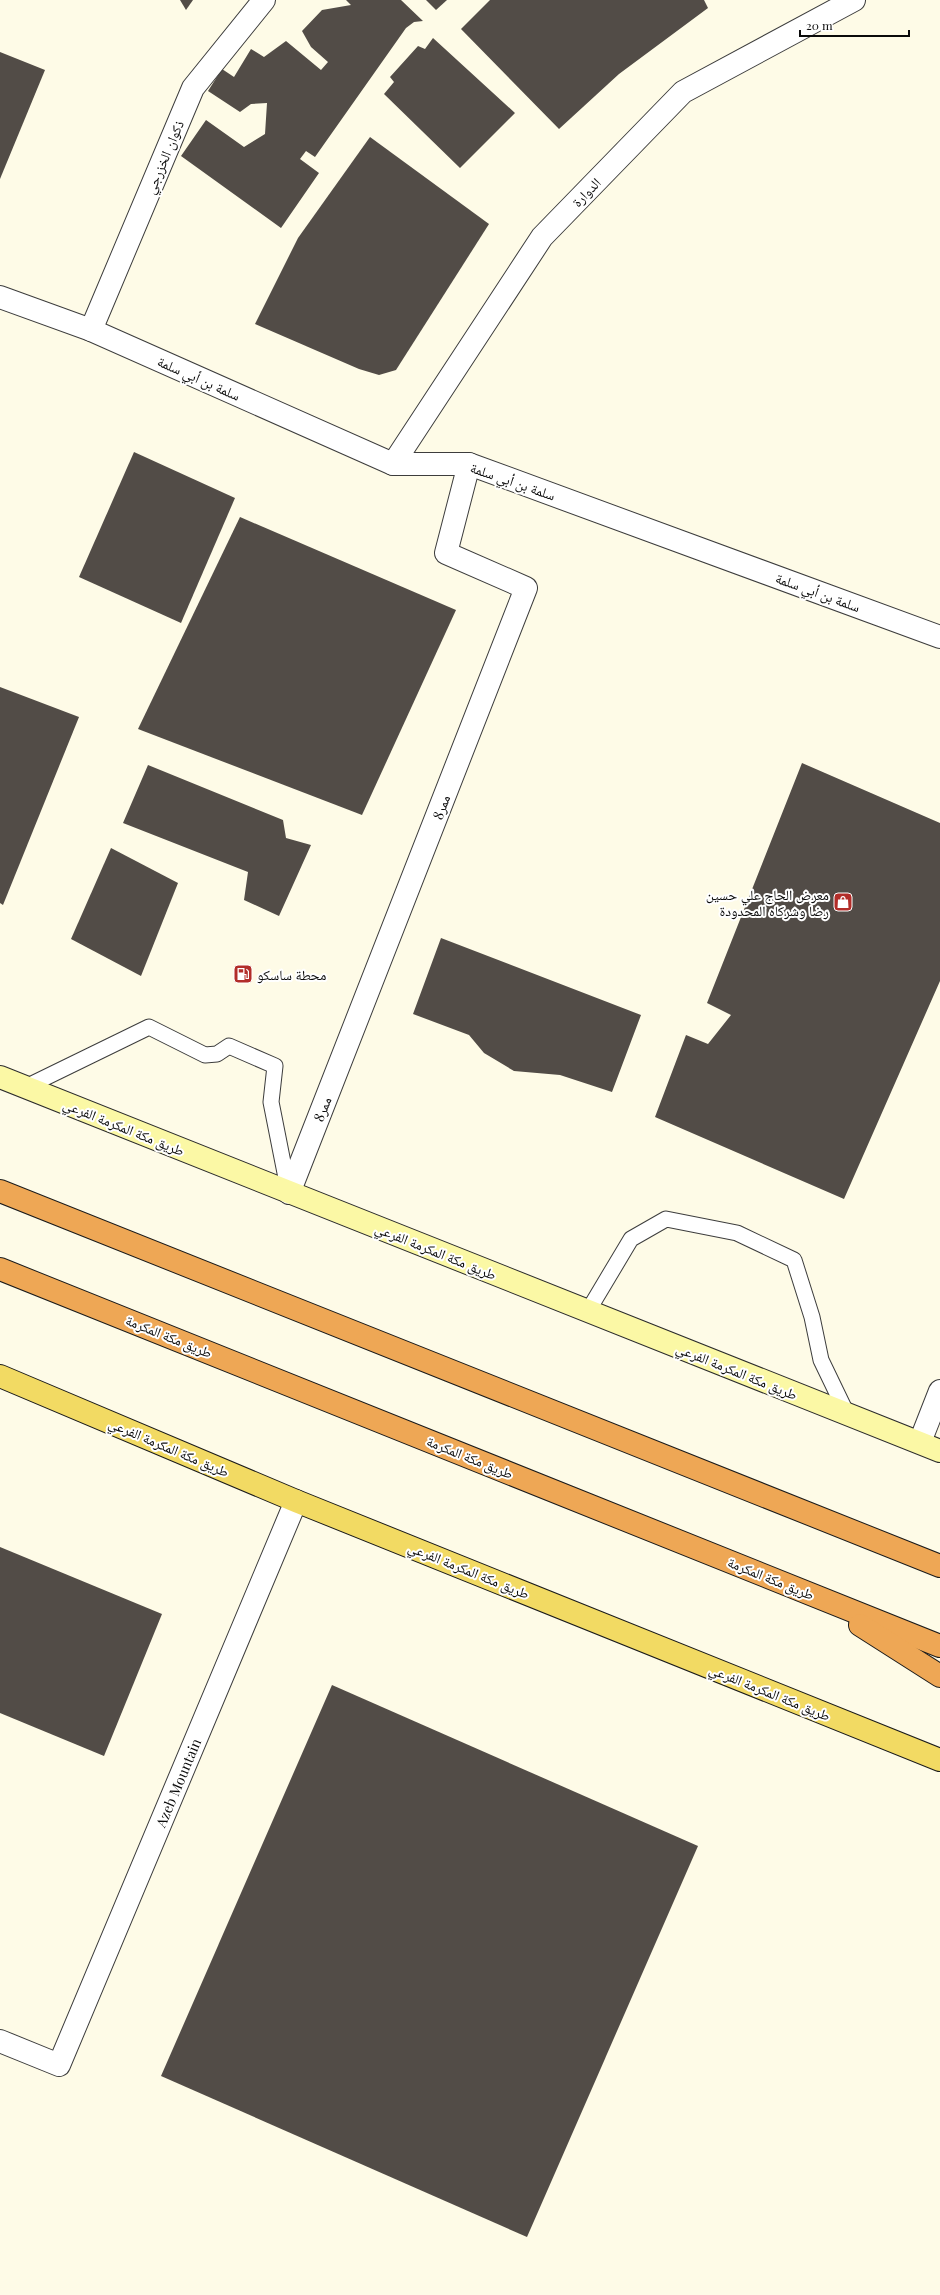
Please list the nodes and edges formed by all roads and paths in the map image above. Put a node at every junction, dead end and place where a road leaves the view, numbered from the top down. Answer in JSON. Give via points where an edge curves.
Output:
{"nodes":[{"id":1,"x":264,"y":0,"type":"edge"},
{"id":2,"x":854,"y":0,"type":"edge"},
{"id":3,"x":0,"y":297,"type":"edge"},
{"id":4,"x":91,"y":330,"type":"junction"},
{"id":5,"x":393,"y":464,"type":"junction"},
{"id":6,"x":469,"y":464,"type":"junction"},
{"id":7,"x":940,"y":637,"type":"edge"},
{"id":8,"x":0,"y":1077,"type":"edge"},
{"id":9,"x":26,"y":1087,"type":"junction"},
{"id":10,"x":0,"y":1191,"type":"edge"},
{"id":11,"x":289,"y":1193,"type":"junction"},
{"id":12,"x":0,"y":1268,"type":"edge"},
{"id":13,"x":588,"y":1311,"type":"junction"},
{"id":14,"x":0,"y":1376,"type":"edge"},
{"id":15,"x":940,"y":1391,"type":"edge"},
{"id":16,"x":847,"y":1414,"type":"junction"},
{"id":17,"x":920,"y":1442,"type":"junction"},
{"id":18,"x":940,"y":1450,"type":"edge"},
{"id":19,"x":296,"y":1501,"type":"junction"},
{"id":20,"x":940,"y":1566,"type":"edge"},
{"id":21,"x":812,"y":1594,"type":"junction"},
{"id":22,"x":940,"y":1646,"type":"edge"},
{"id":23,"x":940,"y":1676,"type":"edge"},
{"id":24,"x":940,"y":1760,"type":"edge"},
{"id":25,"x":0,"y":2041,"type":"edge"}],
"edges":[{"from":1,"to":4,"type":"street","name":"ذكوان الخزرجي","via":[[193,88]]},
{"from":2,"to":5,"type":"street","name":"الدوارة","via":[[683,92],[542,237]]},
{"from":3,"to":4,"type":"street","name":"سلمة بن أبي سلمة"},
{"from":4,"to":5,"type":"street","name":"سلمة بن أبي سلمة"},
{"from":5,"to":6,"type":"street","name":"سلمة بن أبي سلمة"},
{"from":6,"to":7,"type":"street","name":"سلمة بن أبي سلمة"},
{"from":6,"to":11,"type":"street","name":"ممر8","via":[[446,553],[526,588]]},
{"from":8,"to":9,"type":"main road","name":"طريق مكة المكرمة الفرعي"},
{"from":9,"to":11,"type":"main road","name":"طريق مكة المكرمة الفرعي"},
{"from":9,"to":11,"type":"lane","via":[[149,1027],[204,1055],[217,1054],[229,1046],[275,1066],[271,1102]]},
{"from":10,"to":20,"type":"highway"},
{"from":11,"to":13,"type":"main road","name":"طريق مكة المكرمة الفرعي"},
{"from":12,"to":21,"type":"highway","name":"طريق مكة المكرمة"},
{"from":13,"to":16,"type":"main road","name":"طريق مكة المكرمة الفرعي"},
{"from":13,"to":16,"type":"lane","via":[[631,1239],[666,1219],[737,1233],[794,1260],[812,1317],[821,1360]]},
{"from":14,"to":19,"type":"main road","name":"طريق مكة المكرمة الفرعي"},
{"from":15,"to":17,"type":"street"},
{"from":16,"to":17,"type":"main road","name":"طريق مكة المكرمة الفرعي"},
{"from":17,"to":18,"type":"main road","name":"طريق مكة المكرمة الفرعي"},
{"from":19,"to":24,"type":"main road","name":"طريق مكة المكرمة الفرعي"},
{"from":19,"to":25,"type":"street","name":"Azeb Mountain","via":[[59,2065]]},
{"from":21,"to":22,"type":"highway","name":"طريق مكة المكرمة"},
{"from":21,"to":23,"type":"highway"}]}
